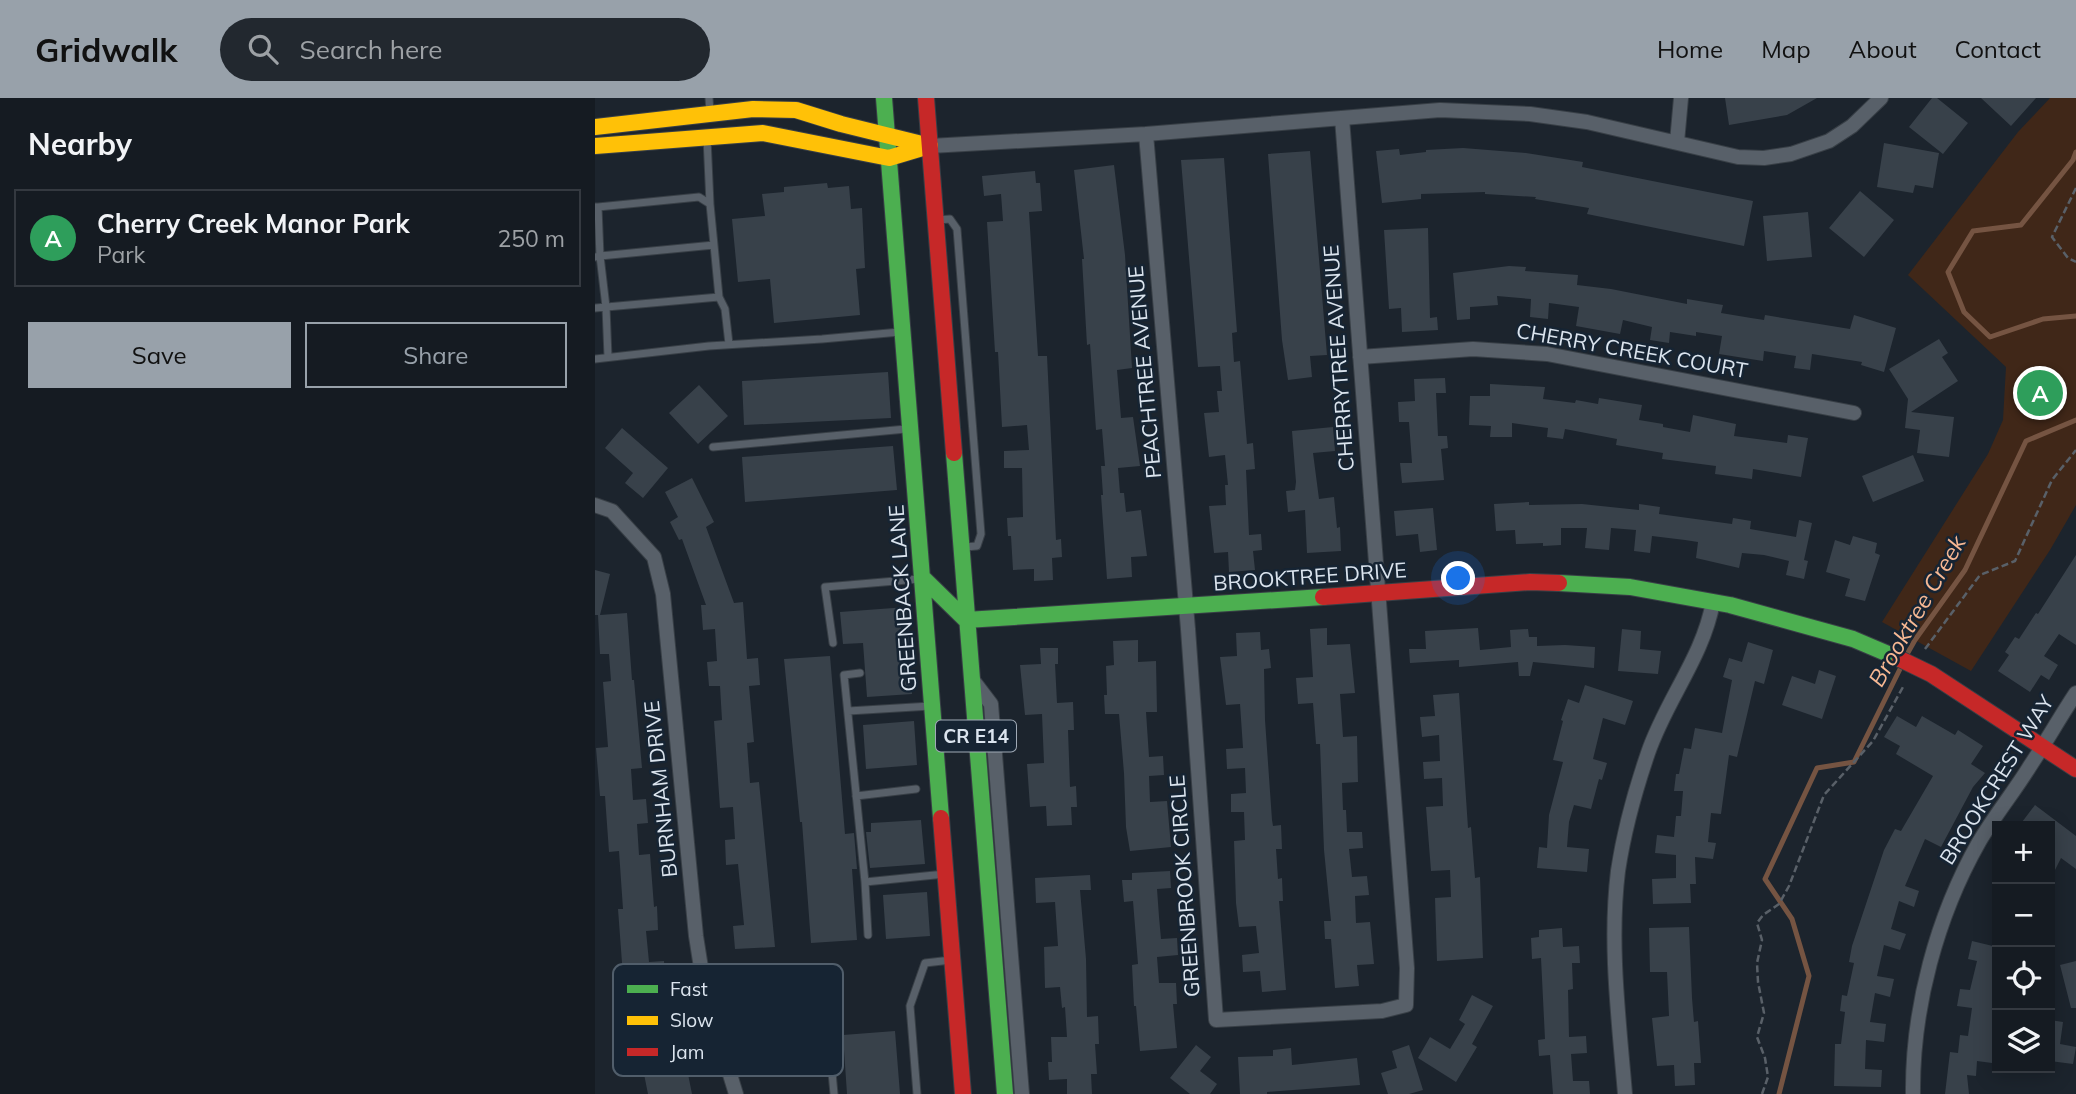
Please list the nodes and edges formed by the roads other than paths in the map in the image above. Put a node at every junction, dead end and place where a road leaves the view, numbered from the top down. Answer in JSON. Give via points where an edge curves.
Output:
{"nodes":[{"id":1,"x":884,"y":98,"type":"edge"},
{"id":2,"x":926,"y":98,"type":"edge"},
{"id":3,"x":1681,"y":98,"type":"edge"},
{"id":4,"x":1881,"y":98,"type":"edge"},
{"id":5,"x":710,"y":105,"type":"edge"},
{"id":6,"x":1342,"y":118,"type":"junction"},
{"id":7,"x":595,"y":127,"type":"edge"},
{"id":8,"x":887,"y":134,"type":"junction"},
{"id":9,"x":1146,"y":134,"type":"junction"},
{"id":10,"x":707,"y":137,"type":"junction"},
{"id":11,"x":1677,"y":142,"type":"junction"},
{"id":12,"x":930,"y":145,"type":"junction"},
{"id":13,"x":595,"y":146,"type":"edge"},
{"id":14,"x":889,"y":158,"type":"junction"},
{"id":15,"x":710,"y":204,"type":"junction"},
{"id":16,"x":597,"y":207,"type":"edge"},
{"id":17,"x":715,"y":245,"type":"junction"},
{"id":18,"x":598,"y":256,"type":"edge"},
{"id":19,"x":719,"y":297,"type":"junction"},
{"id":20,"x":595,"y":307,"type":"edge"},
{"id":21,"x":606,"y":307,"type":"junction"},
{"id":22,"x":904,"y":331,"type":"junction"},
{"id":23,"x":729,"y":344,"type":"junction"},
{"id":24,"x":1360,"y":357,"type":"junction"},
{"id":25,"x":608,"y":358,"type":"junction"},
{"id":26,"x":595,"y":359,"type":"edge"},
{"id":27,"x":1854,"y":413,"type":"dead end"},
{"id":28,"x":911,"y":428,"type":"junction"},
{"id":29,"x":713,"y":447,"type":"dead end"},
{"id":30,"x":595,"y":505,"type":"edge"},
{"id":31,"x":923,"y":578,"type":"junction"},
{"id":32,"x":1378,"y":593,"type":"junction"},
{"id":33,"x":1713,"y":602,"type":"junction"},
{"id":34,"x":1186,"y":607,"type":"junction"},
{"id":35,"x":966,"y":620,"type":"junction"},
{"id":36,"x":833,"y":643,"type":"dead end"},
{"id":37,"x":860,"y":673,"type":"dead end"},
{"id":38,"x":971,"y":678,"type":"junction"},
{"id":39,"x":2076,"y":693,"type":"edge"},
{"id":40,"x":933,"y":706,"type":"junction"},
{"id":41,"x":848,"y":711,"type":"junction"},
{"id":42,"x":2042,"y":746,"type":"junction"},
{"id":43,"x":2076,"y":769,"type":"edge"},
{"id":44,"x":916,"y":789,"type":"dead end"},
{"id":45,"x":856,"y":796,"type":"junction"},
{"id":46,"x":945,"y":874,"type":"junction"},
{"id":47,"x":865,"y":882,"type":"junction"},
{"id":48,"x":868,"y":935,"type":"dead end"},
{"id":49,"x":952,"y":960,"type":"junction"},
{"id":50,"x":700,"y":964,"type":"edge"},
{"id":51,"x":730,"y":1076,"type":"edge"},
{"id":52,"x":832,"y":1076,"type":"edge"},
{"id":53,"x":736,"y":1094,"type":"edge"},
{"id":54,"x":834,"y":1094,"type":"edge"},
{"id":55,"x":917,"y":1094,"type":"edge"},
{"id":56,"x":963,"y":1094,"type":"edge"},
{"id":57,"x":1005,"y":1094,"type":"edge"},
{"id":58,"x":1022,"y":1094,"type":"edge"},
{"id":59,"x":1625,"y":1094,"type":"edge"},
{"id":60,"x":1913,"y":1094,"type":"edge"}],
"edges":[{"from":1,"to":8,"type":"main road","name":"GREENBACK LANE","number":"CR E14"},
{"from":2,"to":12,"type":"main road","number":"CR E14"},
{"from":3,"to":11,"type":"street"},
{"from":4,"to":11,"type":"street","via":[[1829,141],[1791,154],[1738,157]]},
{"from":5,"to":7,"type":"main road"},
{"from":5,"to":8,"type":"main road","via":[[796,110]]},
{"from":6,"to":9,"type":"street"},
{"from":6,"to":11,"type":"street","via":[[1440,110],[1517,113],[1587,122]]},
{"from":6,"to":24,"type":"street","name":"CHERRYTREE AVENUE"},
{"from":8,"to":12,"type":"main road"},
{"from":8,"to":14,"type":"main road","name":"GREENBACK LANE","number":"CR E14"},
{"from":9,"to":12,"type":"street"},
{"from":9,"to":34,"type":"street","name":"PEACHTREE AVENUE"},
{"from":10,"to":13,"type":"main road"},
{"from":10,"to":14,"type":"main road","via":[[762,133]]},
{"from":10,"to":15,"type":"lane"},
{"from":12,"to":14,"type":"main road"},
{"from":12,"to":35,"type":"main road","number":"CR E14"},
{"from":14,"to":22,"type":"main road","name":"GREENBACK LANE","number":"CR E14"},
{"from":15,"to":16,"type":"lane","via":[[699,197]]},
{"from":15,"to":17,"type":"lane"},
{"from":16,"to":18,"type":"lane"},
{"from":17,"to":18,"type":"lane"},
{"from":17,"to":19,"type":"lane"},
{"from":18,"to":21,"type":"lane"},
{"from":19,"to":21,"type":"lane"},
{"from":19,"to":23,"type":"lane","via":[[726,309]]},
{"from":20,"to":21,"type":"lane"},
{"from":21,"to":25,"type":"lane"},
{"from":22,"to":23,"type":"lane"},
{"from":22,"to":28,"type":"main road","name":"GREENBACK LANE","number":"CR E14"},
{"from":23,"to":25,"type":"lane"},
{"from":24,"to":27,"type":"street","name":"CHERRY CREEK COURT","via":[[1473,349],[1547,354]]},
{"from":24,"to":32,"type":"street","name":"CHERRYTREE AVENUE"},
{"from":25,"to":26,"type":"lane"},
{"from":28,"to":29,"type":"lane"},
{"from":28,"to":31,"type":"main road","name":"GREENBACK LANE","number":"CR E14"},
{"from":30,"to":50,"type":"street","name":"BURNHAM DRIVE","via":[[612,511],[654,557],[663,594]]},
{"from":31,"to":35,"type":"main road"},
{"from":31,"to":36,"type":"lane","via":[[825,587]]},
{"from":31,"to":40,"type":"main road","name":"GREENBACK LANE","number":"CR E14"},
{"from":32,"to":33,"type":"main road","name":"BROOKTREE DRIVE","via":[[1530,582],[1630,587]]},
{"from":32,"to":34,"type":"main road","name":"BROOKTREE DRIVE"},
{"from":32,"to":34,"type":"street","name":"GREENBROOK CIRCLE","via":[[1408,968],[1406,1005],[1382,1011],[1216,1020]]},
{"from":33,"to":42,"type":"main road","name":"BROOKTREE DRIVE","via":[[1881,649],[1931,674]]},
{"from":33,"to":59,"type":"street","via":[[1696,656],[1649,751],[1625,834],[1615,902]]},
{"from":34,"to":35,"type":"main road","name":"BROOKTREE DRIVE"},
{"from":35,"to":38,"type":"main road","number":"CR E14"},
{"from":37,"to":41,"type":"lane","via":[[844,675]]},
{"from":38,"to":57,"type":"main road","number":"CR E14"},
{"from":38,"to":58,"type":"street","via":[[991,704]]},
{"from":39,"to":42,"type":"street","name":"BROOKCREST WAY"},
{"from":40,"to":41,"type":"lane"},
{"from":40,"to":46,"type":"main road","name":"GREENBACK LANE","number":"CR E14"},
{"from":41,"to":45,"type":"lane"},
{"from":42,"to":43,"type":"main road","name":"BROOKTREE DRIVE"},
{"from":42,"to":60,"type":"street","name":"BROOKCREST WAY","via":[[1978,844],[1948,910],[1923,998]]},
{"from":44,"to":45,"type":"lane"},
{"from":45,"to":47,"type":"lane"},
{"from":46,"to":47,"type":"lane"},
{"from":46,"to":49,"type":"main road","name":"GREENBACK LANE","number":"CR E14"},
{"from":47,"to":48,"type":"lane"},
{"from":49,"to":55,"type":"lane","via":[[925,963],[910,1006]]},
{"from":49,"to":56,"type":"main road","name":"GREENBACK LANE","number":"CR E14"},
{"from":51,"to":53,"type":"street","name":"BURNHAM DRIVE"},
{"from":52,"to":54,"type":"lane"}]}
